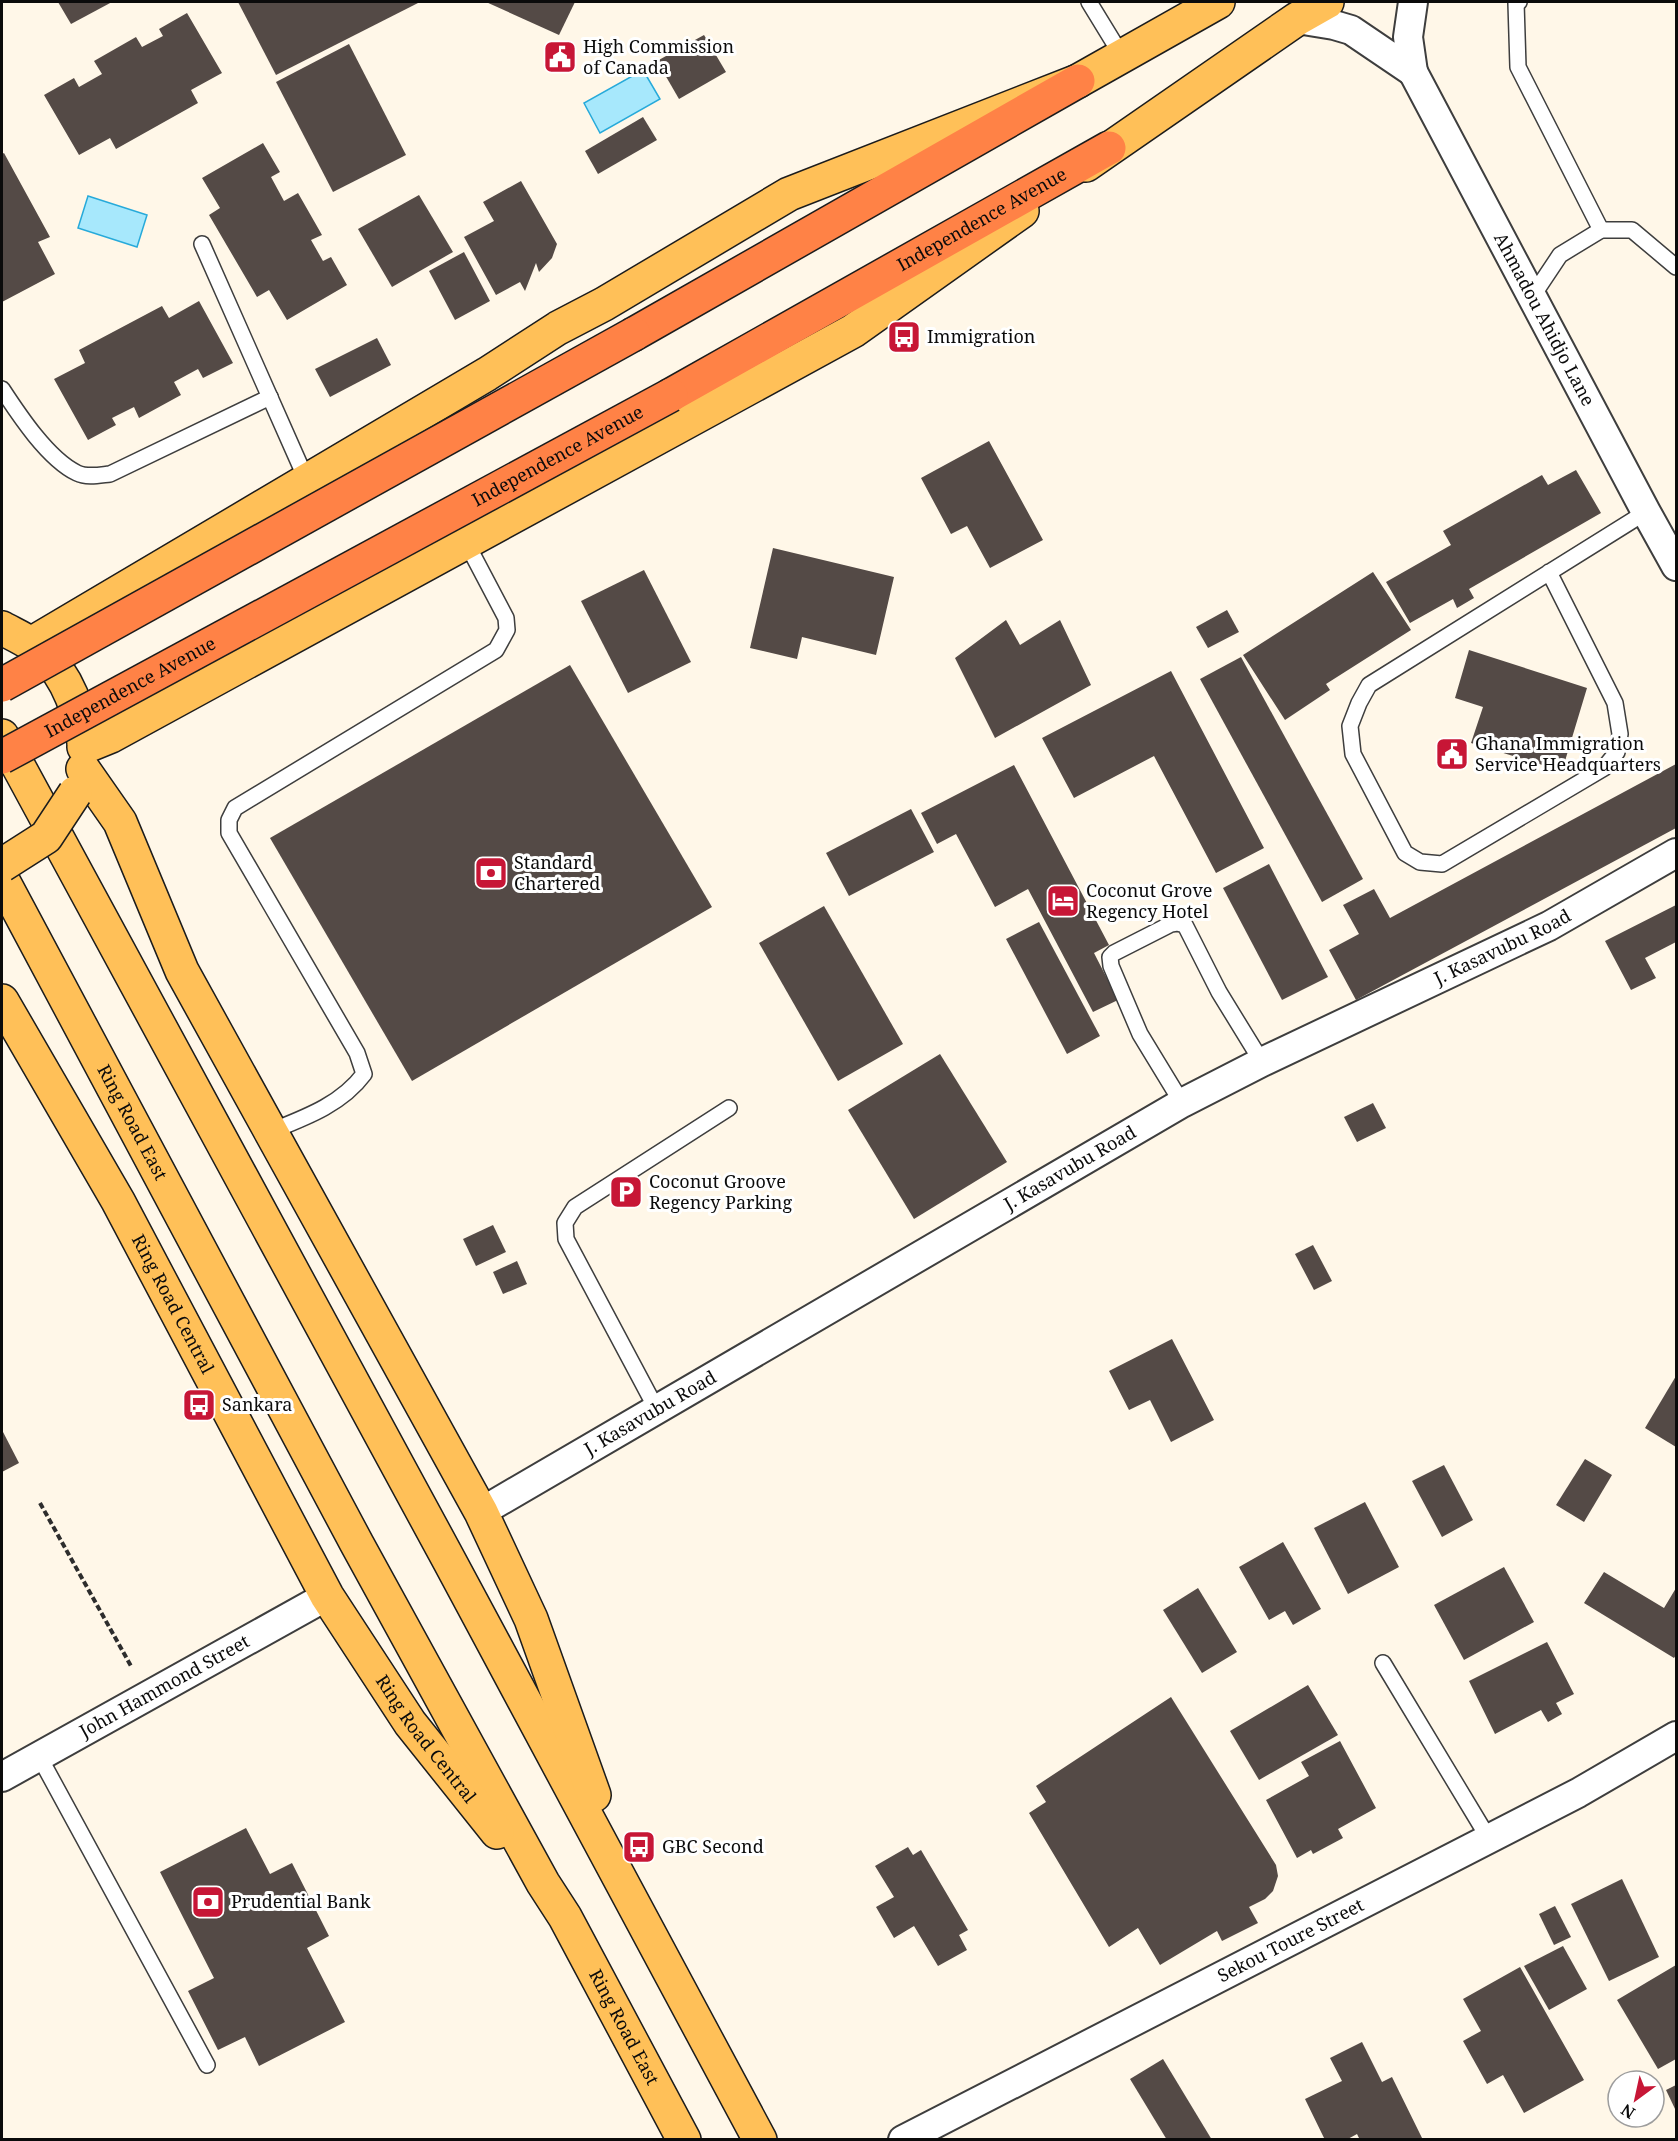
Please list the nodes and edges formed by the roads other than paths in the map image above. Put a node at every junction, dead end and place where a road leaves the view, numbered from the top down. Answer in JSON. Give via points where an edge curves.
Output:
{"nodes":[{"id":1,"x":1089,"y":2,"type":"edge"},
{"id":2,"x":1218,"y":2,"type":"edge"},
{"id":3,"x":1326,"y":2,"type":"edge"},
{"id":4,"x":1413,"y":2,"type":"edge"},
{"id":5,"x":1518,"y":2,"type":"edge"},
{"id":6,"x":1297,"y":19,"type":"junction"},
{"id":7,"x":1122,"y":56,"type":"junction"},
{"id":8,"x":1413,"y":72,"type":"junction"},
{"id":9,"x":1078,"y":81,"type":"junction"},
{"id":10,"x":1109,"y":148,"type":"junction"},
{"id":11,"x":1601,"y":230,"type":"junction"},
{"id":12,"x":202,"y":244,"type":"dead end"},
{"id":13,"x":1677,"y":267,"type":"edge"},
{"id":14,"x":1532,"y":297,"type":"junction"},
{"id":15,"x":2,"y":389,"type":"edge"},
{"id":16,"x":270,"y":397,"type":"junction"},
{"id":17,"x":307,"y":481,"type":"junction"},
{"id":18,"x":1646,"y":512,"type":"junction"},
{"id":19,"x":466,"y":542,"type":"junction"},
{"id":20,"x":1677,"y":566,"type":"edge"},
{"id":21,"x":1550,"y":572,"type":"junction"},
{"id":22,"x":2,"y":628,"type":"edge"},
{"id":23,"x":32,"y":644,"type":"junction"},
{"id":24,"x":2,"y":685,"type":"edge"},
{"id":25,"x":2,"y":736,"type":"edge"},
{"id":26,"x":2,"y":757,"type":"edge"},
{"id":27,"x":81,"y":770,"type":"junction"},
{"id":28,"x":1677,"y":853,"type":"edge"},
{"id":29,"x":2,"y":865,"type":"edge"},
{"id":30,"x":2,"y":879,"type":"edge"},
{"id":31,"x":2,"y":1001,"type":"edge"},
{"id":32,"x":1262,"y":1062,"type":"junction"},
{"id":33,"x":1182,"y":1103,"type":"junction"},
{"id":34,"x":729,"y":1108,"type":"dead end"},
{"id":35,"x":269,"y":1132,"type":"junction"},
{"id":36,"x":264,"y":1367,"type":"joint"},
{"id":37,"x":657,"y":1410,"type":"junction"},
{"id":38,"x":481,"y":1512,"type":"junction"},
{"id":39,"x":327,"y":1596,"type":"junction"},
{"id":40,"x":1383,"y":1663,"type":"dead end"},
{"id":41,"x":1677,"y":1736,"type":"edge"},
{"id":42,"x":39,"y":1756,"type":"junction"},
{"id":43,"x":2,"y":1777,"type":"edge"},
{"id":44,"x":1489,"y":1839,"type":"junction"},
{"id":45,"x":629,"y":1895,"type":"junction"},
{"id":46,"x":565,"y":1917,"type":"junction"},
{"id":47,"x":207,"y":2065,"type":"dead end"},
{"id":48,"x":684,"y":2139,"type":"edge"},
{"id":49,"x":760,"y":2139,"type":"edge"},
{"id":50,"x":903,"y":2139,"type":"edge"}],
"edges":[{"from":1,"to":7,"type":"lane"},
{"from":2,"to":7,"type":"main road"},
{"from":3,"to":6,"type":"main road","name":"Independence Avenue"},
{"from":4,"to":8,"type":"street","via":[[1408,37]]},
{"from":5,"to":11,"type":"lane","via":[[1518,67]]},
{"from":6,"to":8,"type":"street","via":[[1351,30]]},
{"from":6,"to":10,"type":"main road","name":"Independence Avenue"},
{"from":7,"to":9,"type":"main road"},
{"from":8,"to":14,"type":"street","name":"Ahmadou Ahidjo Lane"},
{"from":9,"to":17,"type":"main road","via":[[789,194],[558,328]]},
{"from":9,"to":24,"type":"highway","bridge":true,"via":[[634,334]]},
{"from":10,"to":19,"type":"main road","name":"Independence Avenue","via":[[853,331]]},
{"from":10,"to":26,"type":"highway","name":"Independence Avenue","bridge":true,"via":[[671,395]]},
{"from":11,"to":13,"type":"lane","via":[[1632,230]]},
{"from":11,"to":14,"type":"lane","via":[[1560,255]]},
{"from":12,"to":16,"type":"lane"},
{"from":14,"to":18,"type":"street","name":"Ahmadou Ahidjo Lane"},
{"from":15,"to":16,"type":"lane","via":[[39,440],[78,474],[90,476],[110,474]]},
{"from":16,"to":17,"type":"lane"},
{"from":17,"to":23,"type":"main road"},
{"from":18,"to":20,"type":"street","name":"Ahmadou Ahidjo Lane"},
{"from":18,"to":21,"type":"lane"},
{"from":19,"to":27,"type":"main road","name":"Independence Avenue","via":[[111,736]]},
{"from":19,"to":35,"type":"lane","via":[[506,618],[507,630],[496,650],[235,808],[229,820],[229,833],[357,1053],[364,1074],[353,1089],[310,1116]]},
{"from":21,"to":21,"type":"lane","via":[[1369,685],[1359,703],[1350,726],[1353,754],[1405,853],[1420,862],[1442,864],[1604,768],[1617,752],[1620,734],[1615,703]]},
{"from":22,"to":23,"type":"main road"},
{"from":23,"to":27,"type":"main road","via":[[54,664],[70,689],[80,717]]},
{"from":25,"to":45,"type":"main road"},
{"from":27,"to":29,"type":"main road","bridge":true,"via":[[46,837]]},
{"from":27,"to":35,"type":"main road","via":[[120,822],[182,971]]},
{"from":28,"to":32,"type":"street","name":"J. Kasavubu Road","via":[[1549,926]]},
{"from":30,"to":36,"type":"main road","name":"Ring Road East"},
{"from":31,"to":39,"type":"main road","name":"Ring Road Central","via":[[118,1201]]},
{"from":32,"to":33,"type":"street","name":"J. Kasavubu Road"},
{"from":32,"to":33,"type":"lane","via":[[1219,992],[1185,925],[1171,924],[1114,953],[1111,966],[1140,1034]]},
{"from":33,"to":37,"type":"street","name":"J. Kasavubu Road"},
{"from":34,"to":37,"type":"lane","via":[[575,1207],[565,1223],[566,1239]]},
{"from":35,"to":38,"type":"main road"},
{"from":36,"to":46,"type":"main road","name":"Ring Road Central","via":[[357,1544]]},
{"from":37,"to":38,"type":"street","name":"J. Kasavubu Road"},
{"from":38,"to":45,"type":"main road","via":[[531,1619]]},
{"from":39,"to":42,"type":"street","name":"John Hammond Street"},
{"from":39,"to":46,"type":"main road","name":"Ring Road Central","via":[[410,1723]]},
{"from":40,"to":44,"type":"lane"},
{"from":41,"to":44,"type":"street","name":"Sekou Toure Street"},
{"from":42,"to":43,"type":"street","name":"John Hammond Street"},
{"from":42,"to":47,"type":"lane"},
{"from":44,"to":50,"type":"street","name":"Sekou Toure Street"},
{"from":45,"to":49,"type":"main road"},
{"from":46,"to":48,"type":"main road","name":"Ring Road East"}]}
